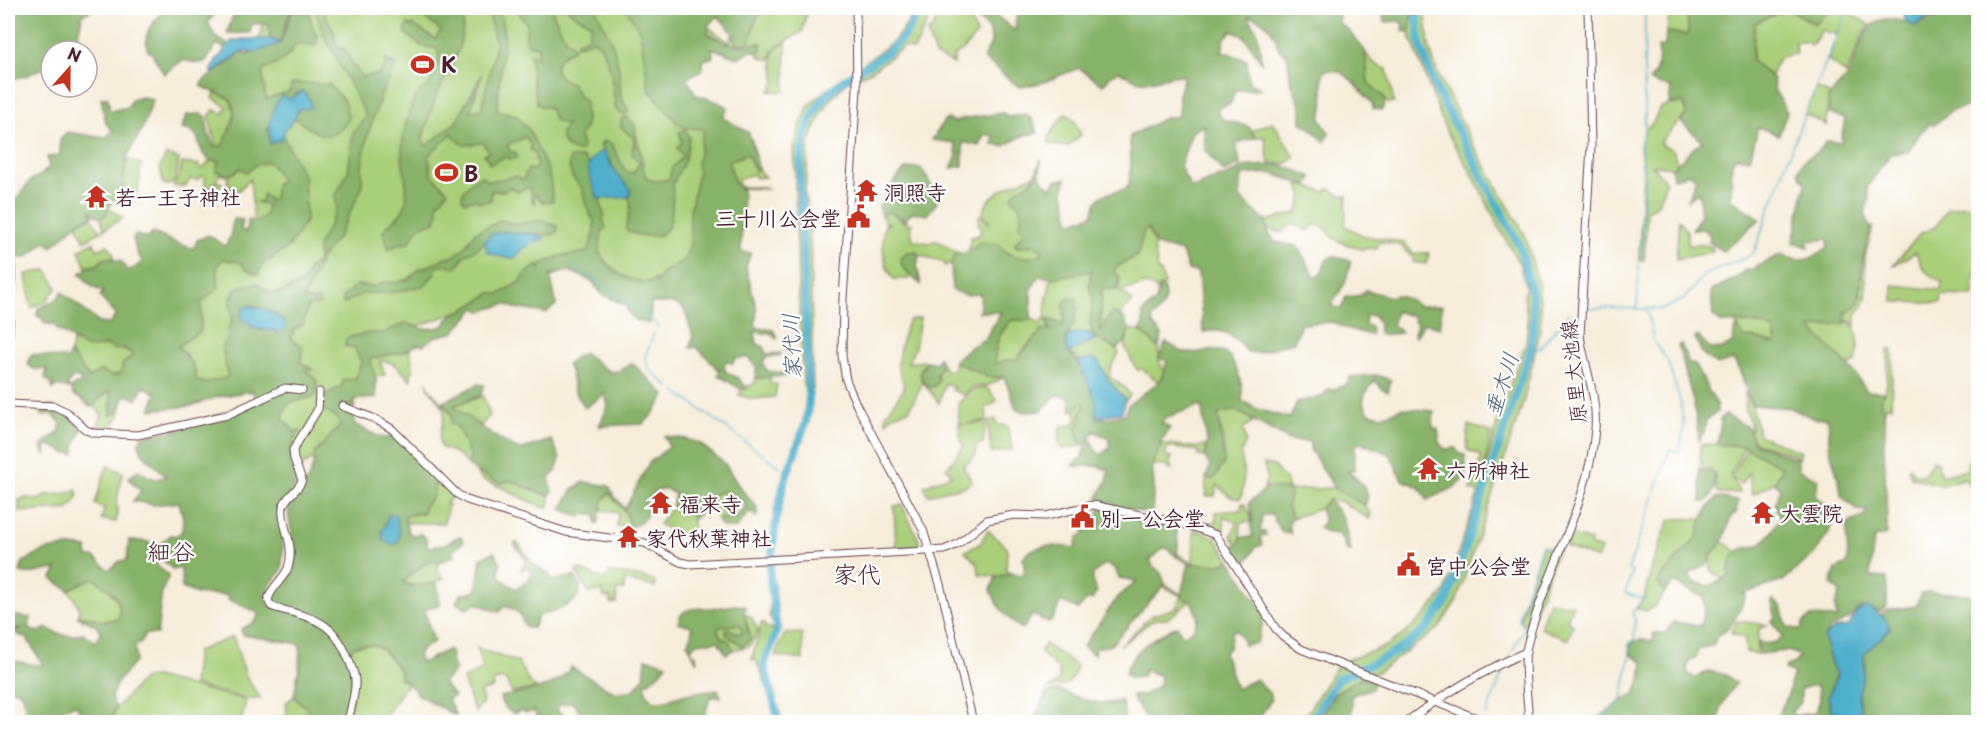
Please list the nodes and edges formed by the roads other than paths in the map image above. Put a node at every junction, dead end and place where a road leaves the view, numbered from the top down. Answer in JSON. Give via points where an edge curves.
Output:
{"nodes":[{"id":1,"x":856,"y":8,"type":"edge"},
{"id":2,"x":1588,"y":8,"type":"edge"},
{"id":3,"x":8,"y":229,"type":"edge"},
{"id":4,"x":8,"y":344,"type":"edge"},
{"id":5,"x":302,"y":390,"type":"dead end"},
{"id":6,"x":319,"y":392,"type":"dead end"},
{"id":7,"x":8,"y":404,"type":"edge"},
{"id":8,"x":342,"y":406,"type":"dead end"},
{"id":9,"x":931,"y":552,"type":"junction"},
{"id":10,"x":1526,"y":652,"type":"junction"},
{"id":11,"x":1433,"y":702,"type":"junction"},
{"id":12,"x":348,"y":723,"type":"edge"},
{"id":13,"x":973,"y":723,"type":"edge"},
{"id":14,"x":1406,"y":723,"type":"edge"},
{"id":15,"x":1486,"y":723,"type":"edge"},
{"id":16,"x":1529,"y":723,"type":"edge"}],
"edges":[{"from":1,"to":9,"type":"street","via":[[857,73],[843,298],[843,370],[850,393]]},
{"from":2,"to":10,"type":"street","name":"原里大池線","via":[[1591,146],[1580,335],[1596,428],[1582,489]]},
{"from":3,"to":4,"type":"main road"},
{"from":5,"to":7,"type":"street","via":[[285,388],[227,415],[138,435],[94,433],[54,406]]},
{"from":6,"to":12,"type":"street","via":[[318,410],[293,450],[302,480],[284,505],[290,556],[285,574],[268,600],[271,606],[330,628],[341,642],[355,681]]},
{"from":8,"to":9,"type":"street","via":[[387,426],[467,500],[566,532],[645,543],[684,563]]},
{"from":9,"to":11,"type":"street","via":[[948,550],[987,520],[1000,516],[1046,516],[1093,506],[1193,527],[1216,535],[1283,636],[1301,649]]},
{"from":9,"to":13,"type":"street"},
{"from":10,"to":11,"type":"street","via":[[1472,677]]},
{"from":10,"to":16,"type":"street","name":"原里大池線"},
{"from":11,"to":14,"type":"street"},
{"from":11,"to":15,"type":"street"}]}
